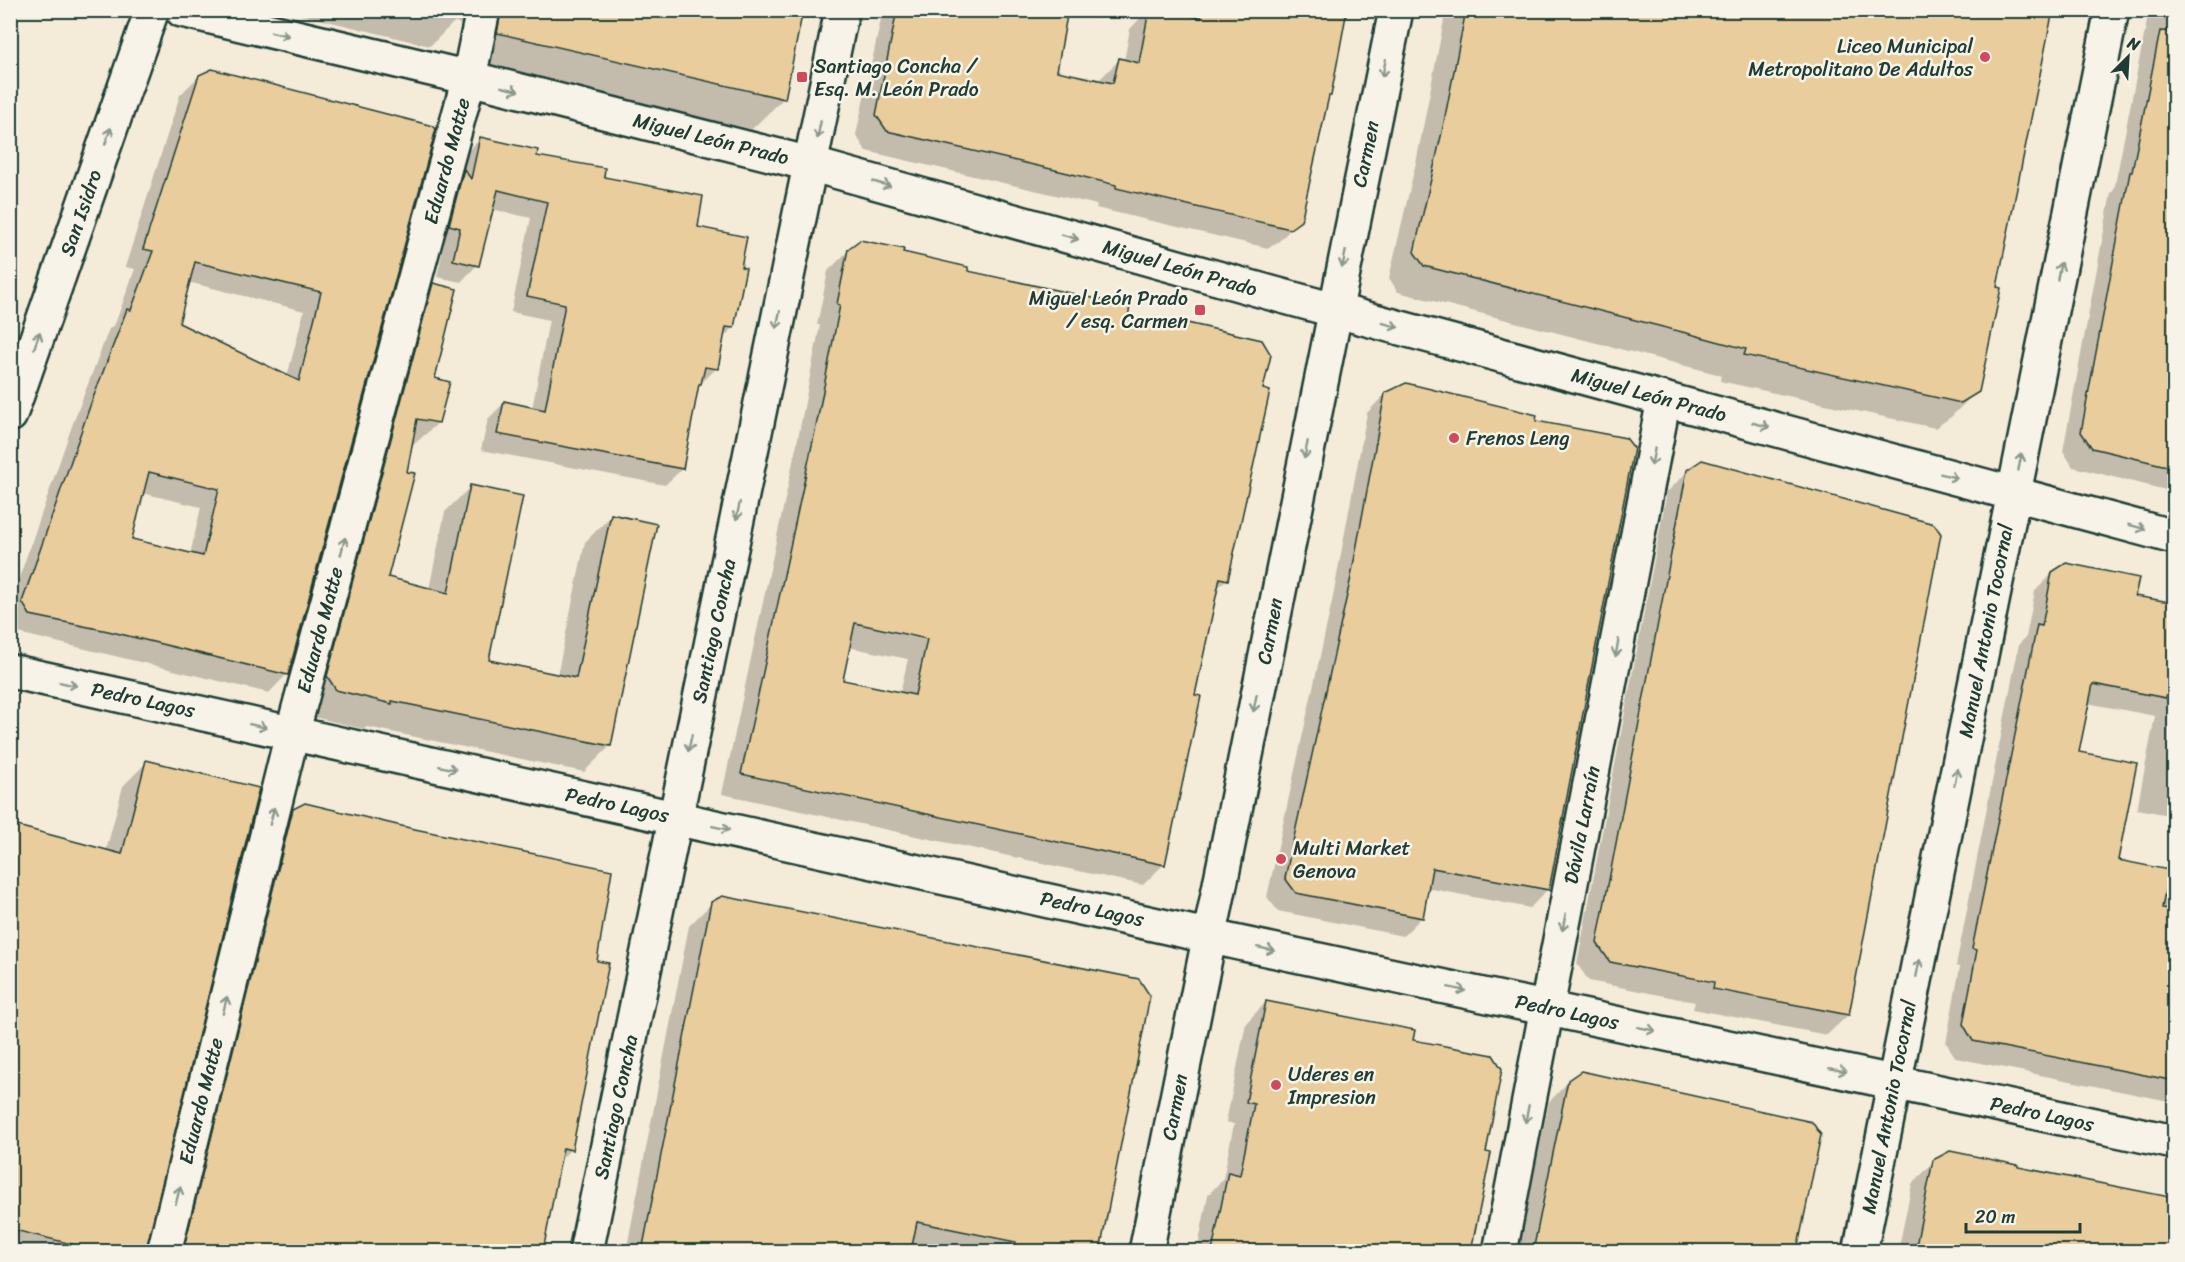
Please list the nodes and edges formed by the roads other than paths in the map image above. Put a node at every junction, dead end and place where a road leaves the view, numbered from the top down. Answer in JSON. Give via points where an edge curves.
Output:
{"nodes":[{"id":1,"x":152,"y":10,"type":"edge"},
{"id":2,"x":182,"y":10,"type":"edge"},
{"id":3,"x":483,"y":10,"type":"edge"},
{"id":4,"x":842,"y":10,"type":"edge"},
{"id":5,"x":1396,"y":10,"type":"edge"},
{"id":6,"x":2112,"y":10,"type":"edge"},
{"id":7,"x":469,"y":78,"type":"junction"},
{"id":8,"x":810,"y":164,"type":"junction"},
{"id":9,"x":1334,"y":310,"type":"junction"},
{"id":10,"x":1664,"y":399,"type":"junction"},
{"id":11,"x":10,"y":415,"type":"edge"},
{"id":12,"x":2014,"y":494,"type":"junction"},
{"id":13,"x":2175,"y":537,"type":"edge"},
{"id":14,"x":10,"y":671,"type":"edge"},
{"id":15,"x":292,"y":734,"type":"junction"},
{"id":16,"x":675,"y":818,"type":"junction"},
{"id":17,"x":1209,"y":935,"type":"junction"},
{"id":18,"x":1547,"y":1008,"type":"junction"},
{"id":19,"x":1894,"y":1082,"type":"junction"},
{"id":20,"x":2175,"y":1142,"type":"edge"},
{"id":21,"x":164,"y":1251,"type":"edge"},
{"id":22,"x":586,"y":1251,"type":"edge"},
{"id":23,"x":1146,"y":1251,"type":"edge"},
{"id":24,"x":1500,"y":1251,"type":"edge"},
{"id":25,"x":1860,"y":1251,"type":"edge"}],
"edges":[{"from":11,"to":1,"type":"street","name":"San Isidro","one_way":true},
{"from":2,"to":7,"type":"street","name":"Miguel León Prado","one_way":true},
{"from":3,"to":7,"type":"street","name":"Eduardo Matte"},
{"from":4,"to":8,"type":"street","name":"Santiago Concha","one_way":true},
{"from":5,"to":9,"type":"street","name":"Carmen","one_way":true},
{"from":12,"to":6,"type":"street","name":"Manuel Antonio Tocornal","one_way":true},
{"from":7,"to":8,"type":"street","name":"Miguel León Prado","one_way":true},
{"from":15,"to":7,"type":"street","name":"Eduardo Matte","one_way":true},
{"from":8,"to":9,"type":"street","name":"Miguel León Prado","one_way":true},
{"from":8,"to":16,"type":"street","name":"Santiago Concha","one_way":true},
{"from":9,"to":10,"type":"street","name":"Miguel León Prado","one_way":true},
{"from":9,"to":17,"type":"street","name":"Carmen","one_way":true},
{"from":10,"to":12,"type":"street","name":"Miguel León Prado","one_way":true},
{"from":10,"to":18,"type":"street","name":"Dávila Larraín","one_way":true},
{"from":12,"to":13,"type":"street","name":"Miguel León Prado","one_way":true},
{"from":19,"to":12,"type":"street","name":"Manuel Antonio Tocornal","one_way":true},
{"from":14,"to":15,"type":"street","name":"Pedro Lagos","one_way":true},
{"from":15,"to":16,"type":"street","name":"Pedro Lagos","one_way":true},
{"from":21,"to":15,"type":"street","name":"Eduardo Matte","one_way":true},
{"from":16,"to":17,"type":"street","name":"Pedro Lagos","one_way":true},
{"from":16,"to":22,"type":"street","name":"Santiago Concha"},
{"from":17,"to":18,"type":"street","name":"Pedro Lagos","one_way":true},
{"from":17,"to":23,"type":"street","name":"Carmen"},
{"from":18,"to":19,"type":"street","name":"Pedro Lagos","one_way":true},
{"from":18,"to":24,"type":"street","name":"Dávila Larraín","one_way":true},
{"from":19,"to":20,"type":"street","name":"Pedro Lagos"},
{"from":19,"to":25,"type":"street","name":"Manuel Antonio Tocornal"}]}
